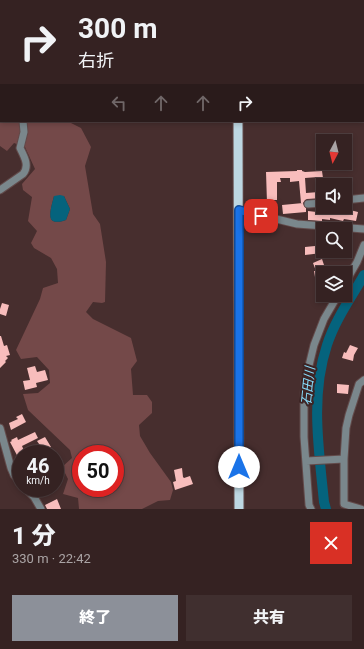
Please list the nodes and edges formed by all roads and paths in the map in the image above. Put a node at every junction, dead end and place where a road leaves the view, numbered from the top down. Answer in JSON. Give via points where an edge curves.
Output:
{"nodes":[{"id":1,"x":24,"y":122,"type":"edge"},
{"id":2,"x":238,"y":122,"type":"edge"},
{"id":3,"x":0,"y":190,"type":"edge"},
{"id":4,"x":364,"y":198,"type":"edge"},
{"id":5,"x":352,"y":199,"type":"edge"},
{"id":6,"x":316,"y":203,"type":"edge"},
{"id":7,"x":308,"y":204,"type":"dead end"},
{"id":8,"x":239,"y":210,"type":"junction"},
{"id":9,"x":364,"y":229,"type":"edge"},
{"id":10,"x":364,"y":245,"type":"edge"},
{"id":11,"x":352,"y":271,"type":"edge"},
{"id":12,"x":334,"y":302,"type":"edge"},
{"id":13,"x":364,"y":380,"type":"edge"},
{"id":14,"x":0,"y":428,"type":"edge"},
{"id":15,"x":344,"y":459,"type":"junction"},
{"id":16,"x":308,"y":461,"type":"junction"},
{"id":17,"x":12,"y":470,"type":"edge"},
{"id":18,"x":34,"y":497,"type":"edge"},
{"id":19,"x":41,"y":509,"type":"edge"},
{"id":20,"x":239,"y":509,"type":"edge"},
{"id":21,"x":311,"y":509,"type":"edge"},
{"id":22,"x":360,"y":509,"type":"edge"}],
"edges":[{"from":1,"to":3,"type":"street","via":[[20,148],[26,162],[26,171]]},
{"from":2,"to":8,"type":"main road"},
{"from":4,"to":5,"type":"street"},
{"from":6,"to":7,"type":"street"},
{"from":8,"to":9,"type":"street","via":[[297,224]]},
{"from":8,"to":20,"type":"main road"},
{"from":10,"to":11,"type":"street"},
{"from":12,"to":16,"type":"street","via":[[314,344],[308,369],[304,396],[304,437]]},
{"from":13,"to":15,"type":"street","via":[[348,415]]},
{"from":14,"to":17,"type":"street"},
{"from":15,"to":16,"type":"street"},
{"from":15,"to":22,"type":"street","via":[[344,504]]},
{"from":16,"to":21,"type":"street"},
{"from":18,"to":19,"type":"street"}]}
